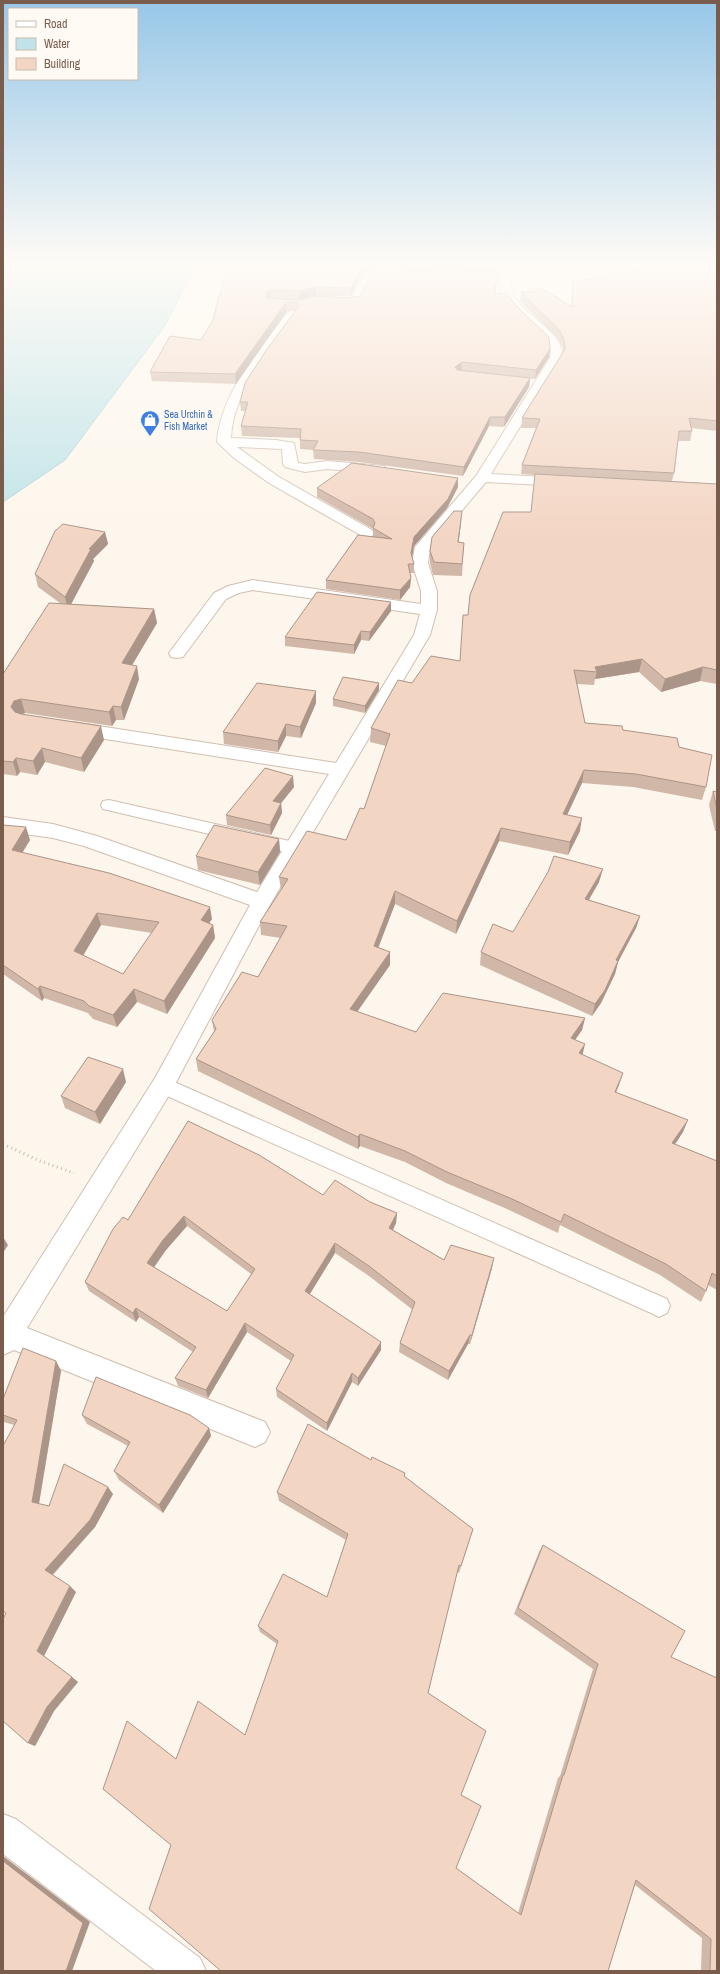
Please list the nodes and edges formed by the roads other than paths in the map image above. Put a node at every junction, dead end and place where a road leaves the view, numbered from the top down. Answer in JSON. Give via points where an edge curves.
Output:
{"nodes":[{"id":1,"x":263,"y":355,"type":"edge"},
{"id":2,"x":556,"y":355,"type":"edge"},
{"id":3,"x":224,"y":442,"type":"junction"},
{"id":4,"x":392,"y":470,"type":"edge"},
{"id":5,"x":473,"y":481,"type":"junction"},
{"id":6,"x":576,"y":483,"type":"edge"},
{"id":7,"x":367,"y":534,"type":"dead end"},
{"id":8,"x":429,"y":610,"type":"junction"},
{"id":9,"x":177,"y":653,"type":"dead end"},
{"id":10,"x":56,"y":725,"type":"edge"},
{"id":11,"x":340,"y":770,"type":"junction"},
{"id":12,"x":109,"y":805,"type":"dead end"},
{"id":13,"x":3,"y":824,"type":"edge"},
{"id":14,"x":294,"y":848,"type":"junction"},
{"id":15,"x":262,"y":901,"type":"junction"},
{"id":16,"x":163,"y":1085,"type":"junction"},
{"id":17,"x":659,"y":1306,"type":"dead end"},
{"id":18,"x":5,"y":1338,"type":"edge"},
{"id":19,"x":255,"y":1432,"type":"dead end"},
{"id":20,"x":3,"y":1832,"type":"edge"},
{"id":21,"x":187,"y":1971,"type":"edge"}],
"edges":[{"from":1,"to":3,"type":"street","via":[[236,394],[224,433]]},
{"from":2,"to":5,"type":"street"},
{"from":3,"to":4,"type":"street","via":[[289,446],[289,460],[294,466],[305,468],[327,465]]},
{"from":3,"to":7,"type":"street","via":[[241,457]]},
{"from":5,"to":6,"type":"street"},
{"from":5,"to":8,"type":"street","via":[[423,547],[420,563],[430,591]]},
{"from":8,"to":9,"type":"street","via":[[253,585],[220,596]]},
{"from":8,"to":11,"type":"street","via":[[422,635]]},
{"from":10,"to":11,"type":"street"},
{"from":11,"to":14,"type":"street"},
{"from":12,"to":14,"type":"lane"},
{"from":13,"to":15,"type":"street","via":[[53,831],[90,841]]},
{"from":14,"to":15,"type":"street"},
{"from":15,"to":16,"type":"street"},
{"from":16,"to":17,"type":"lane"},
{"from":16,"to":18,"type":"street"},
{"from":18,"to":19,"type":"street"},
{"from":20,"to":21,"type":"street"}]}
